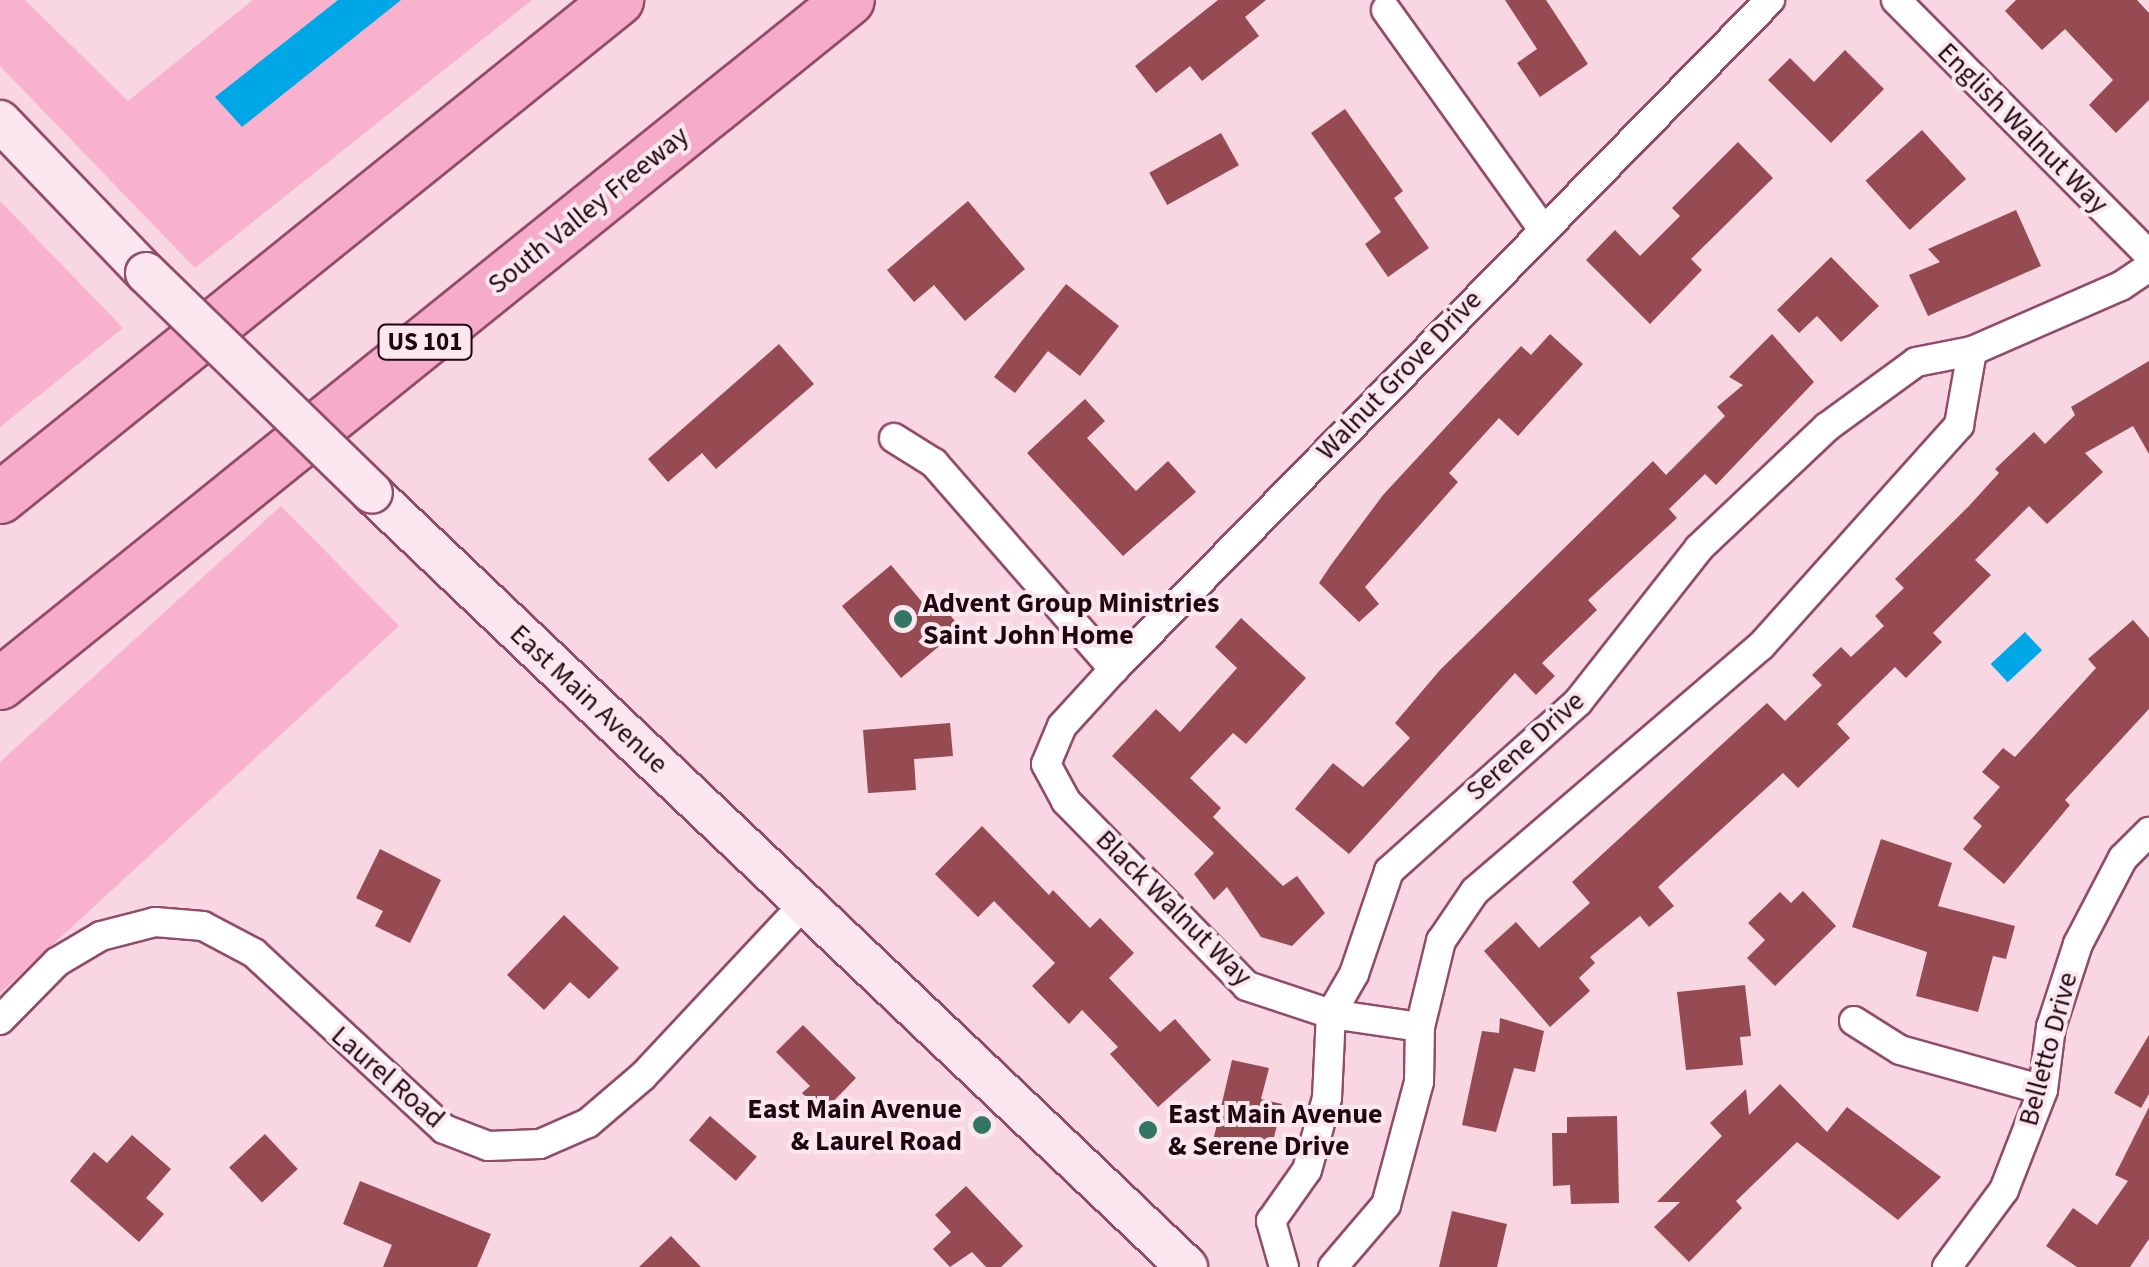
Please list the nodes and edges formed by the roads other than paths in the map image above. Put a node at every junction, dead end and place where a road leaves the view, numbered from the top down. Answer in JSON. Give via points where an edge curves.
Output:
{"nodes":[{"id":1,"x":618,"y":0,"type":"edge"},
{"id":2,"x":849,"y":0,"type":"edge"},
{"id":3,"x":1770,"y":0,"type":"edge"},
{"id":4,"x":1896,"y":0,"type":"edge"},
{"id":5,"x":1386,"y":10,"type":"dead end"},
{"id":6,"x":0,"y":121,"type":"edge"},
{"id":7,"x":1542,"y":228,"type":"junction"},
{"id":8,"x":2149,"y":255,"type":"edge"},
{"id":9,"x":2149,"y":268,"type":"edge"},
{"id":10,"x":1972,"y":351,"type":"junction"},
{"id":11,"x":894,"y":438,"type":"dead end"},
{"id":12,"x":0,"y":498,"type":"edge"},
{"id":13,"x":1114,"y":668,"type":"junction"},
{"id":14,"x":0,"y":684,"type":"edge"},
{"id":15,"x":1046,"y":764,"type":"joint"},
{"id":16,"x":2149,"y":832,"type":"edge"},
{"id":17,"x":804,"y":903,"type":"junction"},
{"id":18,"x":1331,"y":1014,"type":"junction"},
{"id":19,"x":0,"y":1020,"type":"edge"},
{"id":20,"x":1854,"y":1022,"type":"dead end"},
{"id":21,"x":1420,"y":1028,"type":"junction"},
{"id":22,"x":2042,"y":1090,"type":"junction"},
{"id":23,"x":1187,"y":1267,"type":"edge"},
{"id":24,"x":1284,"y":1267,"type":"edge"},
{"id":25,"x":1333,"y":1267,"type":"edge"},
{"id":26,"x":1947,"y":1267,"type":"edge"}],
"edges":[{"from":1,"to":12,"type":"highway"},
{"from":2,"to":14,"type":"highway","name":"South Valley Freeway","number":"US 101"},
{"from":3,"to":7,"type":"street","name":"Walnut Grove Drive"},
{"from":4,"to":8,"type":"street","name":"English Walnut Way"},
{"from":5,"to":7,"type":"street"},
{"from":6,"to":17,"type":"street","name":"East Main Avenue","bridge":true,"via":[[146,273]]},
{"from":7,"to":13,"type":"street","name":"Walnut Grove Drive"},
{"from":9,"to":10,"type":"street","name":"Serene Drive"},
{"from":10,"to":18,"type":"street","name":"Serene Drive","via":[[1916,362],[1828,427],[1699,548],[1578,702],[1389,872],[1354,974]]},
{"from":10,"to":21,"type":"street","via":[[1958,425],[1761,646],[1475,892],[1441,941]]},
{"from":11,"to":13,"type":"street","via":[[934,463]]},
{"from":13,"to":15,"type":"street","name":"Walnut Grove Drive","via":[[1062,726]]},
{"from":15,"to":18,"type":"street","name":"Black Walnut Way","via":[[1066,801],[1246,986]]},
{"from":16,"to":22,"type":"street","name":"Belletto Drive","via":[[2123,858],[2078,944],[2051,1027]]},
{"from":17,"to":19,"type":"street","name":"Laurel Road","via":[[643,1076],[588,1123],[540,1144],[488,1146],[444,1129],[254,953],[203,926],[155,922],[101,936],[57,962]]},
{"from":17,"to":23,"type":"street","name":"East Main Avenue"},
{"from":18,"to":21,"type":"street","name":"Black Walnut Way"},
{"from":18,"to":24,"type":"street","name":"Serene Drive","via":[[1327,1098],[1306,1170],[1271,1220]]},
{"from":20,"to":22,"type":"street","via":[[1900,1050]]},
{"from":21,"to":25,"type":"street","via":[[1419,1082],[1386,1205]]},
{"from":22,"to":26,"type":"street","name":"Belletto Drive","via":[[2004,1190]]}]}
